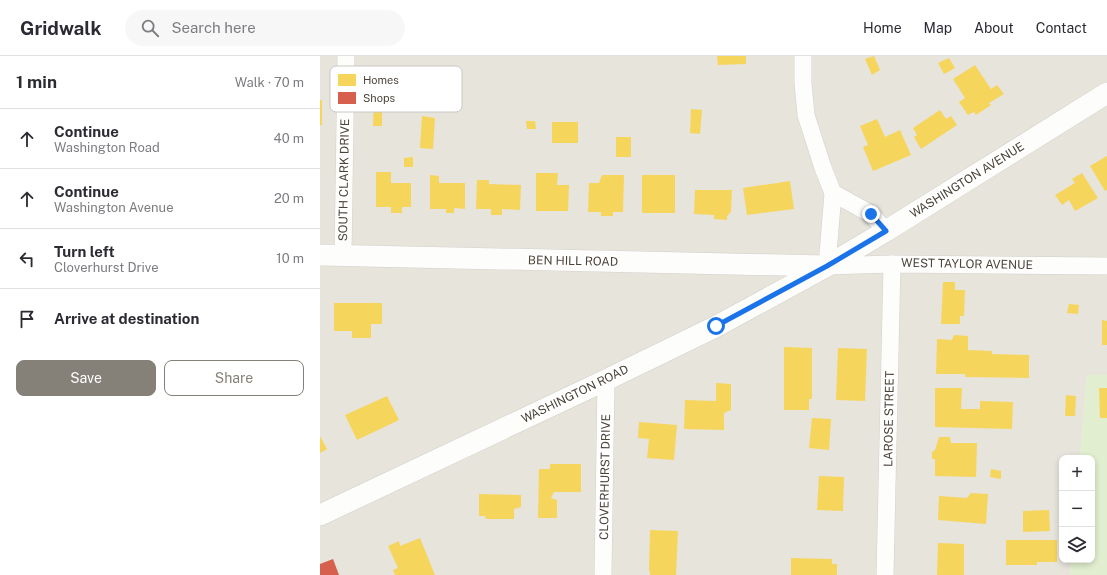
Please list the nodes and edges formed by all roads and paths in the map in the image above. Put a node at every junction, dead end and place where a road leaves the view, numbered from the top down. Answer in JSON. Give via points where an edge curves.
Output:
{"nodes":[{"id":1,"x":346,"y":56,"type":"edge"},
{"id":2,"x":803,"y":56,"type":"edge"},
{"id":3,"x":346,"y":66,"type":"edge"},
{"id":4,"x":1107,"y":93,"type":"edge"},
{"id":5,"x":345,"y":112,"type":"edge"},
{"id":6,"x":833,"y":193,"type":"junction"},
{"id":7,"x":886,"y":231,"type":"junction"},
{"id":8,"x":320,"y":255,"type":"edge"},
{"id":9,"x":343,"y":256,"type":"junction"},
{"id":10,"x":892,"y":264,"type":"junction"},
{"id":11,"x":827,"y":266,"type":"junction"},
{"id":12,"x":1107,"y":266,"type":"edge"},
{"id":13,"x":606,"y":380,"type":"junction"},
{"id":14,"x":320,"y":515,"type":"edge"},
{"id":15,"x":604,"y":575,"type":"edge"},
{"id":16,"x":885,"y":575,"type":"edge"}],
"edges":[{"from":1,"to":3,"type":"street","name":"SOUTH CLARK DRIVE"},
{"from":2,"to":6,"type":"street","via":[[806,115]]},
{"from":4,"to":7,"type":"street","name":"WASHINGTON AVENUE"},
{"from":5,"to":9,"type":"street","name":"SOUTH CLARK DRIVE"},
{"from":6,"to":7,"type":"street","via":[[871,214]]},
{"from":6,"to":11,"type":"street"},
{"from":7,"to":11,"type":"street","name":"WASHINGTON AVENUE"},
{"from":8,"to":9,"type":"street","name":"BEN HILL ROAD"},
{"from":9,"to":11,"type":"street","name":"BEN HILL ROAD"},
{"from":10,"to":11,"type":"street","name":"WEST TAYLOR AVENUE"},
{"from":10,"to":12,"type":"street","name":"WEST TAYLOR AVENUE"},
{"from":10,"to":16,"type":"street","name":"LAROSE STREET"},
{"from":11,"to":13,"type":"street","name":"WASHINGTON ROAD","via":[[716,326]]},
{"from":13,"to":14,"type":"street","name":"WASHINGTON ROAD"},
{"from":13,"to":15,"type":"street","name":"CLOVERHURST DRIVE"}]}
